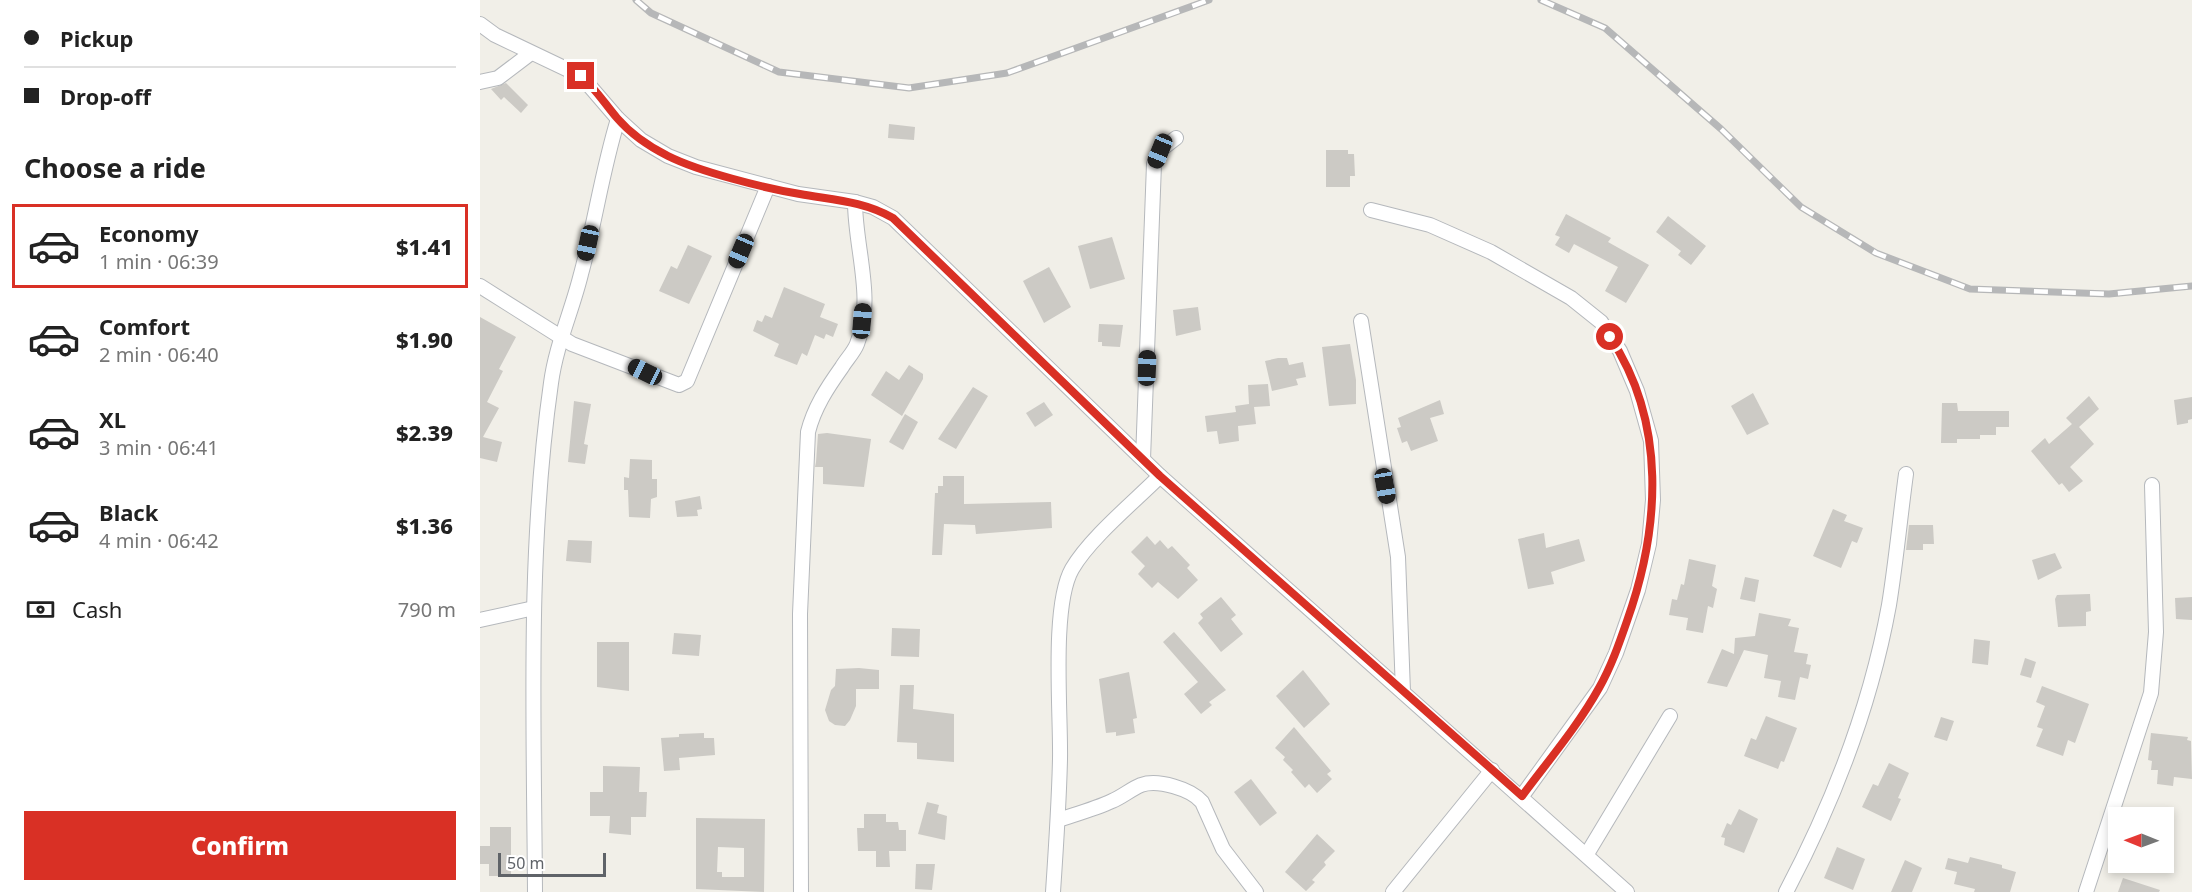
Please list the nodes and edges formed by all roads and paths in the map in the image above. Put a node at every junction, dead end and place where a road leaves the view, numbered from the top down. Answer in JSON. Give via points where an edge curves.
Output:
{"nodes":[{"id":1,"x":480,"y":24,"type":"edge"},
{"id":2,"x":531,"y":53,"type":"junction"},
{"id":3,"x":480,"y":81,"type":"edge"},
{"id":4,"x":618,"y":119,"type":"junction"},
{"id":5,"x":1176,"y":138,"type":"dead end"},
{"id":6,"x":768,"y":186,"type":"junction"},
{"id":7,"x":855,"y":202,"type":"junction"},
{"id":8,"x":1371,"y":210,"type":"dead end"},
{"id":9,"x":480,"y":286,"type":"edge"},
{"id":10,"x":1361,"y":321,"type":"dead end"},
{"id":11,"x":561,"y":337,"type":"junction"},
{"id":12,"x":1143,"y":459,"type":"junction"},
{"id":13,"x":1906,"y":474,"type":"dead end"},
{"id":14,"x":1160,"y":476,"type":"junction"},
{"id":15,"x":2152,"y":486,"type":"dead end"},
{"id":16,"x":534,"y":608,"type":"junction"},
{"id":17,"x":480,"y":620,"type":"edge"},
{"id":18,"x":1403,"y":692,"type":"junction"},
{"id":19,"x":1670,"y":716,"type":"dead end"},
{"id":20,"x":1492,"y":770,"type":"junction"},
{"id":21,"x":1522,"y":796,"type":"junction"},
{"id":22,"x":1058,"y":820,"type":"junction"},
{"id":23,"x":1587,"y":854,"type":"junction"},
{"id":24,"x":535,"y":892,"type":"edge"},
{"id":25,"x":801,"y":892,"type":"edge"},
{"id":26,"x":1053,"y":892,"type":"edge"},
{"id":27,"x":1256,"y":892,"type":"edge"},
{"id":28,"x":1393,"y":892,"type":"edge"},
{"id":29,"x":1627,"y":892,"type":"edge"},
{"id":30,"x":1786,"y":892,"type":"edge"},
{"id":31,"x":2086,"y":892,"type":"edge"}],
"edges":[{"from":1,"to":2,"type":"street"},
{"from":2,"to":3,"type":"street","via":[[498,78]]},
{"from":2,"to":4,"type":"street","via":[[581,76]]},
{"from":4,"to":6,"type":"street","via":[[641,140],[668,156]]},
{"from":4,"to":11,"type":"street","via":[[581,275]]},
{"from":5,"to":12,"type":"street","via":[[1160,151],[1154,164]]},
{"from":6,"to":7,"type":"street"},
{"from":6,"to":11,"type":"street","via":[[687,381],[678,386],[663,381]]},
{"from":7,"to":12,"type":"street","via":[[893,218]]},
{"from":7,"to":25,"type":"street","via":[[865,295],[862,321],[857,345],[813,413],[808,432],[800,614]]},
{"from":8,"to":21,"type":"street","via":[[1430,225],[1491,252],[1571,298],[1601,322],[1620,351],[1651,441],[1653,500],[1649,544],[1616,653],[1600,688]]},
{"from":9,"to":11,"type":"street"},
{"from":10,"to":18,"type":"street","via":[[1398,557]]},
{"from":11,"to":16,"type":"street","via":[[542,452]]},
{"from":12,"to":14,"type":"street"},
{"from":13,"to":30,"type":"street","via":[[1888,606],[1871,675],[1843,768]]},
{"from":14,"to":18,"type":"street"},
{"from":14,"to":22,"type":"street","via":[[1084,553],[1071,570],[1064,592],[1059,654]]},
{"from":15,"to":31,"type":"street","via":[[2156,632],[2151,693]]},
{"from":16,"to":17,"type":"street"},
{"from":16,"to":24,"type":"street"},
{"from":18,"to":20,"type":"street"},
{"from":19,"to":23,"type":"street"},
{"from":20,"to":21,"type":"street"},
{"from":20,"to":28,"type":"street"},
{"from":21,"to":23,"type":"street"},
{"from":22,"to":26,"type":"street"},
{"from":22,"to":27,"type":"street","via":[[1112,801],[1141,785],[1169,786],[1198,797],[1223,849]]},
{"from":23,"to":29,"type":"street"}]}
